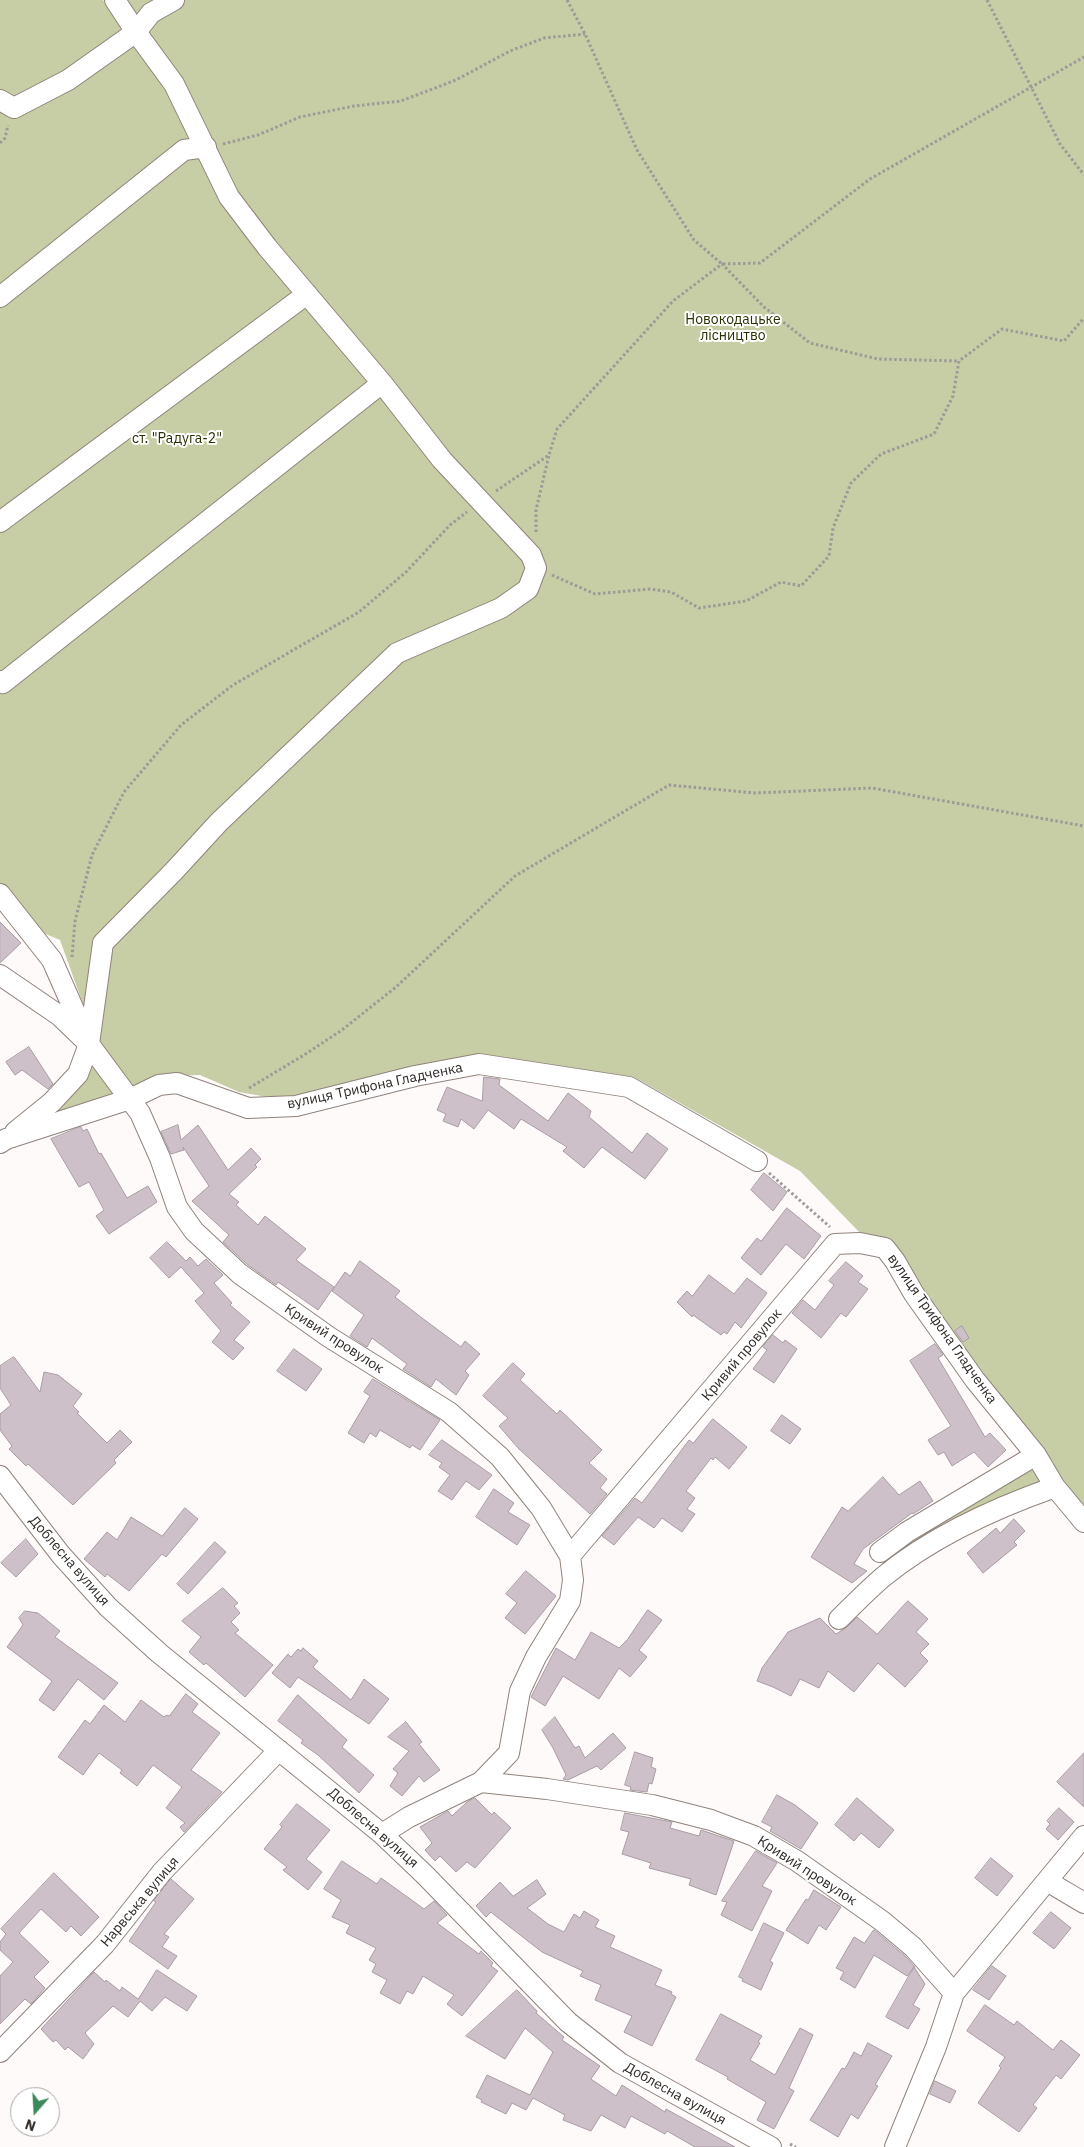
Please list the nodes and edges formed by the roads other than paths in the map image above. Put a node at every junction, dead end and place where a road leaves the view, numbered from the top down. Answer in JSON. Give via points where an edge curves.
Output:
{"nodes":[{"id":1,"x":115,"y":0,"type":"edge"},
{"id":2,"x":174,"y":0,"type":"edge"},
{"id":3,"x":136,"y":32,"type":"junction"},
{"id":4,"x":0,"y":100,"type":"edge"},
{"id":5,"x":206,"y":147,"type":"junction"},
{"id":6,"x":307,"y":294,"type":"junction"},
{"id":7,"x":0,"y":297,"type":"edge"},
{"id":8,"x":382,"y":383,"type":"junction"},
{"id":9,"x":0,"y":522,"type":"edge"},
{"id":10,"x":0,"y":681,"type":"edge"},
{"id":11,"x":0,"y":894,"type":"edge"},
{"id":12,"x":0,"y":975,"type":"edge"},
{"id":13,"x":89,"y":1044,"type":"junction"},
{"id":14,"x":130,"y":1099,"type":"junction"},
{"id":15,"x":3,"y":1141,"type":"edge"},
{"id":16,"x":757,"y":1161,"type":"road end"},
{"id":17,"x":835,"y":1244,"type":"joint"},
{"id":18,"x":1036,"y":1454,"type":"junction"},
{"id":19,"x":0,"y":1476,"type":"edge"},
{"id":20,"x":1055,"y":1487,"type":"junction"},
{"id":21,"x":1084,"y":1522,"type":"edge"},
{"id":22,"x":880,"y":1552,"type":"dead end"},
{"id":23,"x":570,"y":1556,"type":"junction"},
{"id":24,"x":839,"y":1619,"type":"dead end"},
{"id":25,"x":279,"y":1750,"type":"junction"},
{"id":26,"x":481,"y":1782,"type":"junction"},
{"id":27,"x":382,"y":1834,"type":"junction"},
{"id":28,"x":1084,"y":1836,"type":"edge"},
{"id":29,"x":1047,"y":1880,"type":"junction"},
{"id":30,"x":1084,"y":1903,"type":"edge"},
{"id":31,"x":954,"y":1993,"type":"junction"},
{"id":32,"x":0,"y":2052,"type":"edge"},
{"id":33,"x":771,"y":2147,"type":"edge"},
{"id":34,"x":895,"y":2147,"type":"edge"}],
"edges":[{"from":1,"to":3,"type":"street"},
{"from":2,"to":3,"type":"street","via":[[151,13]]},
{"from":3,"to":4,"type":"street","via":[[68,80],[14,108]]},
{"from":3,"to":5,"type":"street","via":[[174,84]]},
{"from":5,"to":6,"type":"street","via":[[229,197]]},
{"from":5,"to":7,"type":"street","via":[[184,150]]},
{"from":6,"to":8,"type":"street"},
{"from":6,"to":9,"type":"street"},
{"from":8,"to":10,"type":"street","via":[[3,683]]},
{"from":8,"to":13,"type":"street","via":[[442,460],[531,555],[536,568],[528,589],[501,608],[397,653],[219,822],[104,943]]},
{"from":11,"to":13,"type":"street","via":[[52,960]]},
{"from":12,"to":13,"type":"street","via":[[60,1016]]},
{"from":13,"to":14,"type":"street","name":"Кривий провулок"},
{"from":13,"to":15,"type":"street","via":[[78,1074],[52,1102]]},
{"from":14,"to":15,"type":"street","name":"вулиця Трифона Гладченка"},
{"from":14,"to":16,"type":"street","name":"вулиця Трифона Гладченка","via":[[159,1085],[177,1083],[248,1108],[296,1106],[415,1076],[480,1064],[629,1087]]},
{"from":14,"to":23,"type":"street","name":"Кривий провулок","via":[[156,1149],[177,1207],[210,1248],[240,1274],[329,1337],[449,1412],[500,1457],[541,1508]]},
{"from":17,"to":18,"type":"street","name":"вулиця Трифона Гладченка","via":[[860,1243],[885,1248],[975,1380]]},
{"from":17,"to":23,"type":"street","name":"Кривий провулок"},
{"from":18,"to":20,"type":"street","name":"вулиця Трифона Гладченка"},
{"from":18,"to":22,"type":"street","via":[[907,1532]]},
{"from":19,"to":25,"type":"street","name":"Доблесна вулиця","via":[[61,1555],[108,1607]]},
{"from":20,"to":21,"type":"street","name":"вулиця Трифона Гладченка"},
{"from":20,"to":24,"type":"street","via":[[970,1522],[928,1546],[884,1576]]},
{"from":23,"to":26,"type":"street","name":"Кривий провулок","via":[[574,1580],[570,1601],[536,1657],[520,1691],[509,1754]]},
{"from":25,"to":27,"type":"street","name":"Доблесна вулиця"},
{"from":25,"to":32,"type":"street","name":"Нарвська вулиця","via":[[162,1872],[105,1944]]},
{"from":26,"to":27,"type":"street","name":"Кривий провулок"},
{"from":26,"to":31,"type":"street","name":"Кривий провулок","via":[[652,1806],[711,1820],[754,1836],[797,1861],[882,1921],[913,1947]]},
{"from":27,"to":33,"type":"street","name":"Доблесна вулиця","via":[[568,2022],[620,2063]]},
{"from":28,"to":29,"type":"street"},
{"from":29,"to":30,"type":"street"},
{"from":29,"to":31,"type":"street"},
{"from":31,"to":34,"type":"street","via":[[936,2047]]}]}
